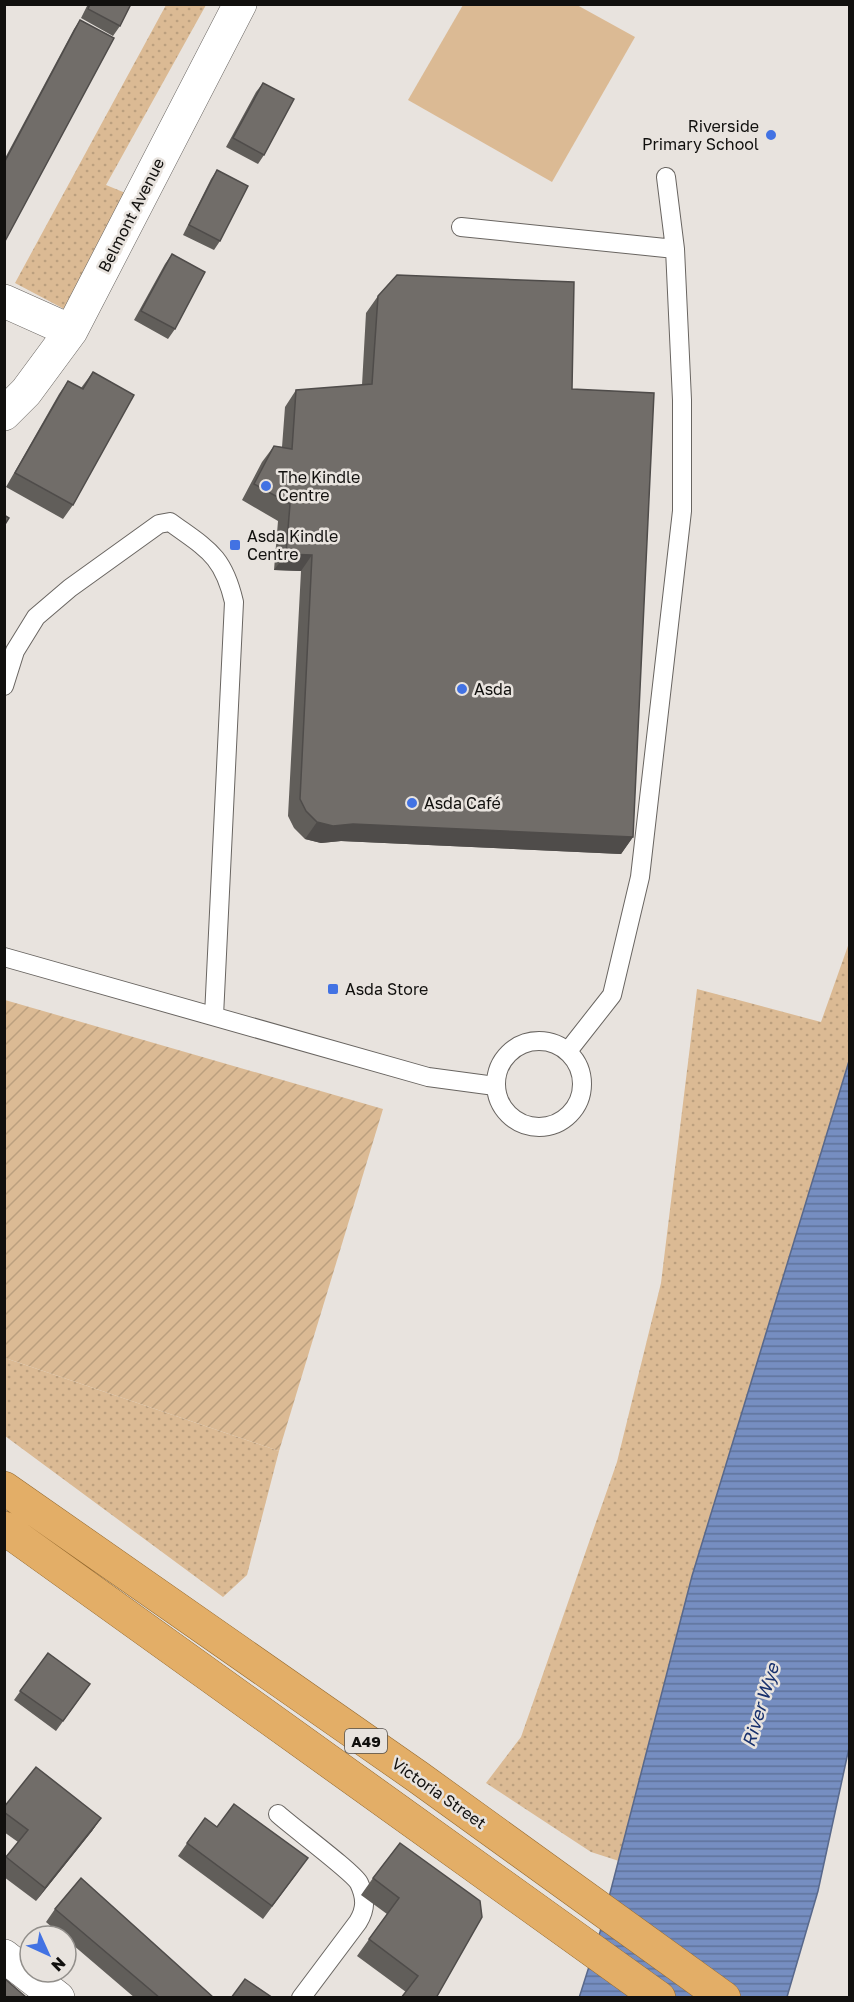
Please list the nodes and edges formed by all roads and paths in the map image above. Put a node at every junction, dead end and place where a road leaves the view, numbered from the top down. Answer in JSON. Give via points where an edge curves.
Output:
{"nodes":[{"id":1,"x":240,"y":4,"type":"edge"},
{"id":2,"x":666,"y":177,"type":"dead end"},
{"id":3,"x":461,"y":227,"type":"dead end"},
{"id":4,"x":675,"y":249,"type":"junction"},
{"id":5,"x":4,"y":301,"type":"edge"},
{"id":6,"x":71,"y":331,"type":"junction"},
{"id":7,"x":4,"y":414,"type":"edge"},
{"id":8,"x":4,"y":686,"type":"edge"},
{"id":9,"x":4,"y":957,"type":"edge"},
{"id":10,"x":214,"y":1016,"type":"junction"},
{"id":11,"x":568,"y":1051,"type":"junction"},
{"id":12,"x":495,"y":1086,"type":"junction"},
{"id":13,"x":4,"y":1488,"type":"edge"},
{"id":14,"x":4,"y":1528,"type":"edge"},
{"id":15,"x":278,"y":1814,"type":"dead end"},
{"id":16,"x":4,"y":1956,"type":"edge"},
{"id":17,"x":58,"y":1998,"type":"edge"},
{"id":18,"x":302,"y":1998,"type":"edge"},
{"id":19,"x":659,"y":1998,"type":"edge"},
{"id":20,"x":724,"y":1998,"type":"edge"}],
"edges":[{"from":1,"to":6,"type":"street","name":"Belmont Avenue"},
{"from":2,"to":4,"type":"lane"},
{"from":3,"to":4,"type":"lane"},
{"from":4,"to":11,"type":"lane","via":[[682,400],[681,511],[640,877],[612,995]]},
{"from":5,"to":6,"type":"street"},
{"from":6,"to":7,"type":"street","name":"Belmont Avenue","via":[[26,392]]},
{"from":8,"to":10,"type":"lane","via":[[15,651],[36,617],[159,524],[171,522],[214,554],[228,575],[234,602]]},
{"from":9,"to":10,"type":"lane"},
{"from":10,"to":12,"type":"lane","via":[[428,1077]]},
{"from":11,"to":12,"type":"lane","via":[[541,1040],[525,1042],[502,1060]]},
{"from":11,"to":12,"type":"lane","via":[[578,1063],[582,1093],[576,1107],[555,1124],[542,1127],[515,1121],[498,1100]]},
{"from":13,"to":20,"type":"highway","name":"Victoria Street","number":"A49","via":[[418,1777]]},
{"from":14,"to":19,"type":"highway","number":"A49"},
{"from":15,"to":18,"type":"lane","via":[[358,1881],[365,1904],[358,1922]]},
{"from":16,"to":17,"type":"street"}]}
